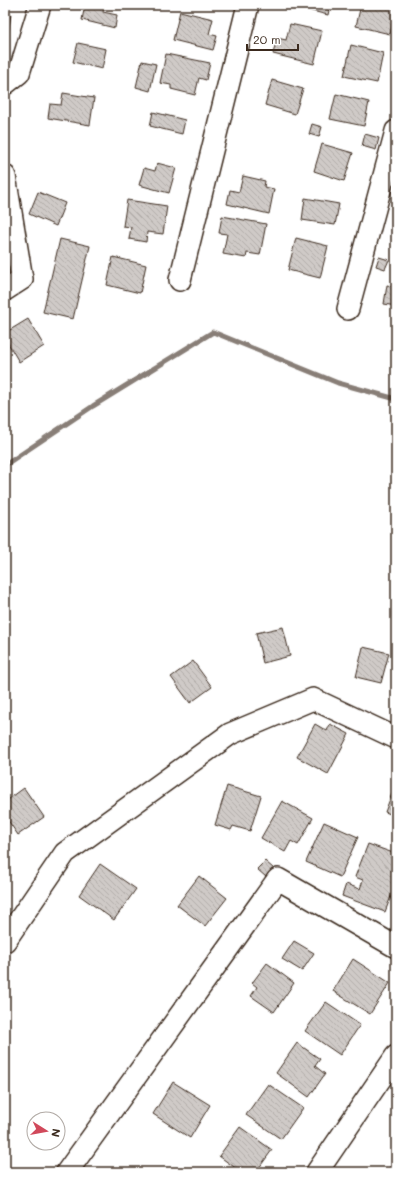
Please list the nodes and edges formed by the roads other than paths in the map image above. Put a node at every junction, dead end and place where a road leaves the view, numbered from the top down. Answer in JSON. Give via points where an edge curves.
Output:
{"nodes":[{"id":1,"x":40,"y":5,"type":"edge"},
{"id":2,"x":248,"y":5,"type":"edge"},
{"id":3,"x":5,"y":84,"type":"edge"},
{"id":4,"x":396,"y":131,"type":"edge"},
{"id":5,"x":5,"y":176,"type":"edge"},
{"id":6,"x":180,"y":280,"type":"dead end"},
{"id":7,"x":5,"y":290,"type":"edge"},
{"id":8,"x":348,"y":308,"type":"dead end"},
{"id":9,"x":396,"y":738,"type":"edge"},
{"id":10,"x":5,"y":941,"type":"edge"},
{"id":11,"x":396,"y":947,"type":"edge"},
{"id":12,"x":396,"y":1056,"type":"edge"},
{"id":13,"x":67,"y":1172,"type":"edge"},
{"id":14,"x":317,"y":1172,"type":"edge"}],
"edges":[{"from":1,"to":3,"type":"street","via":[[19,73]]},
{"from":2,"to":6,"type":"street"},
{"from":4,"to":8,"type":"street"},
{"from":5,"to":7,"type":"street","via":[[22,279]]},
{"from":9,"to":10,"type":"street","via":[[313,699],[230,734],[65,853]]},
{"from":11,"to":13,"type":"street","via":[[278,879]]},
{"from":12,"to":14,"type":"street"}]}
